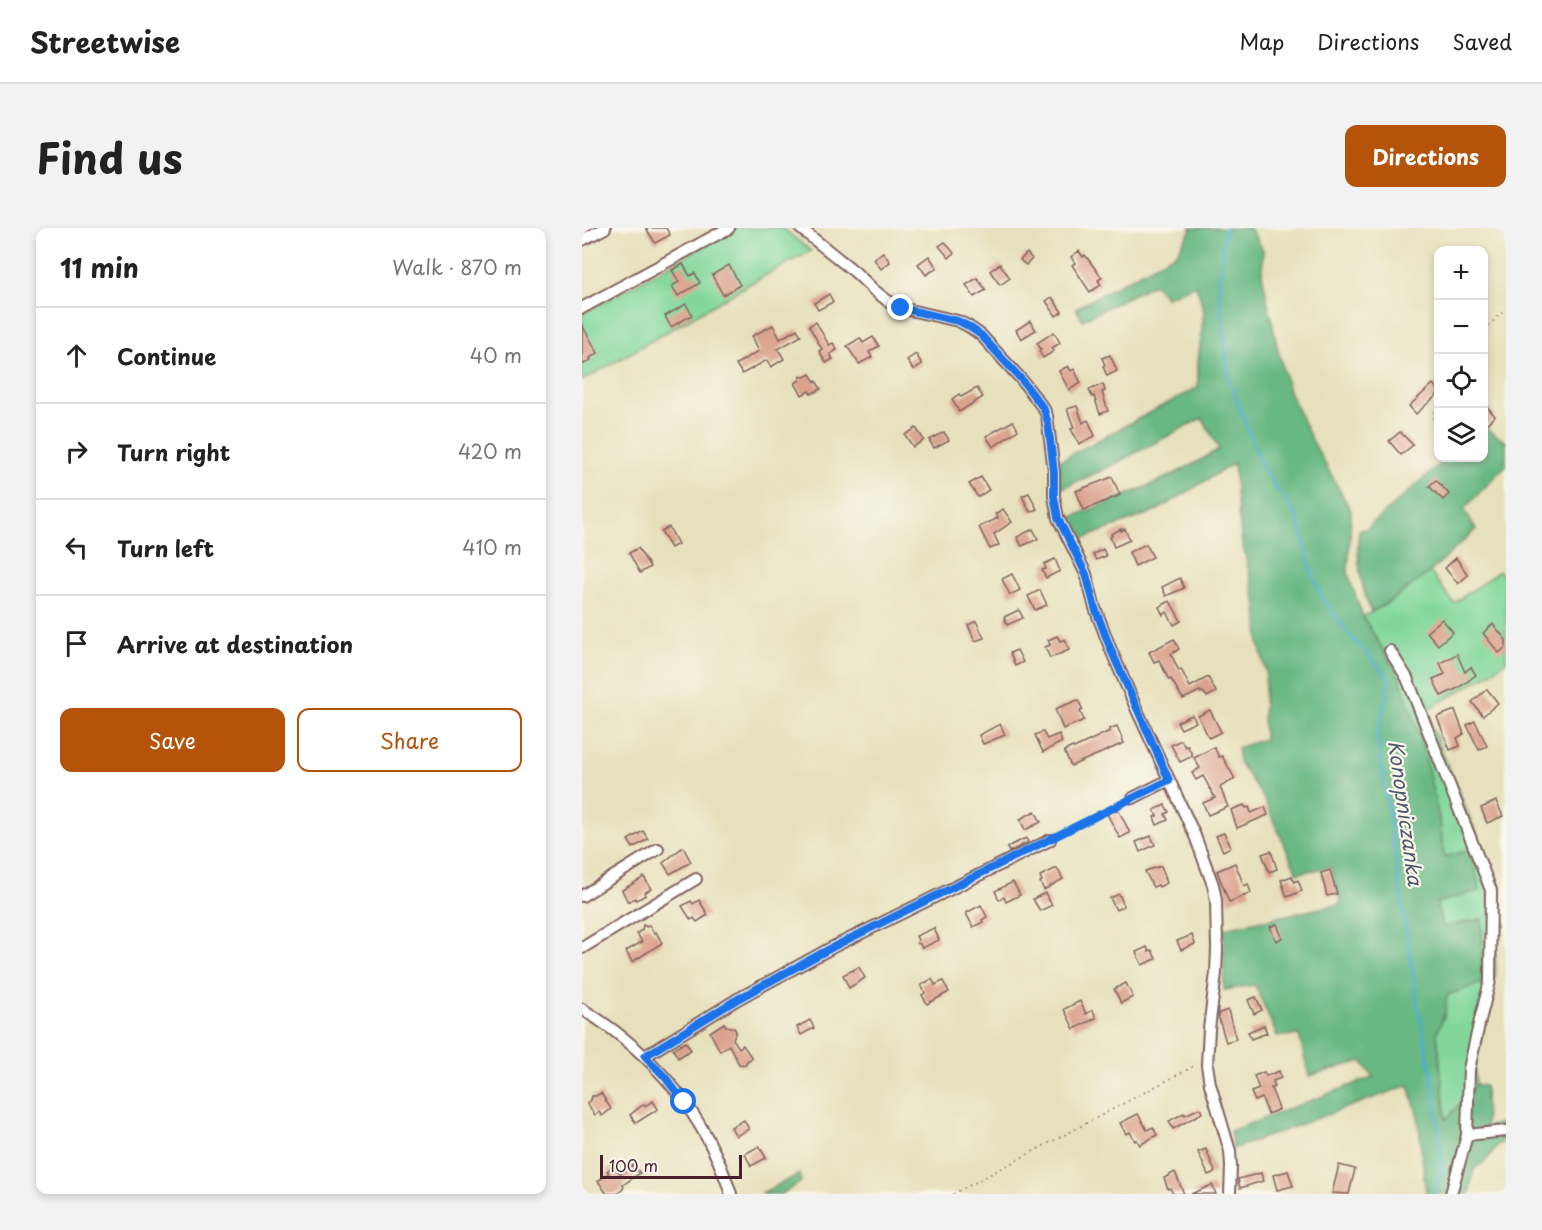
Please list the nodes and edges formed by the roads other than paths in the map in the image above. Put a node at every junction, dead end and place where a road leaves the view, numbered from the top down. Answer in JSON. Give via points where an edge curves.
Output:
{"nodes":[{"id":1,"x":605,"y":228,"type":"edge"},
{"id":2,"x":729,"y":228,"type":"edge"},
{"id":3,"x":800,"y":228,"type":"edge"},
{"id":4,"x":582,"y":240,"type":"edge"},
{"id":5,"x":582,"y":308,"type":"edge"},
{"id":6,"x":1390,"y":651,"type":"dead end"},
{"id":7,"x":1169,"y":780,"type":"junction"},
{"id":8,"x":1133,"y":798,"type":"road end"},
{"id":9,"x":1050,"y":840,"type":"road end"},
{"id":10,"x":658,"y":849,"type":"dead end"},
{"id":11,"x":696,"y":879,"type":"dead end"},
{"id":12,"x":582,"y":896,"type":"edge"},
{"id":13,"x":582,"y":948,"type":"edge"},
{"id":14,"x":582,"y":1009,"type":"edge"},
{"id":15,"x":645,"y":1056,"type":"junction"},
{"id":16,"x":1506,"y":1131,"type":"edge"},
{"id":17,"x":1467,"y":1135,"type":"junction"},
{"id":18,"x":732,"y":1194,"type":"edge"},
{"id":19,"x":1230,"y":1194,"type":"edge"},
{"id":20,"x":1451,"y":1194,"type":"edge"}],
"edges":[{"from":1,"to":4,"type":"street"},
{"from":2,"to":5,"type":"street"},
{"from":3,"to":7,"type":"street","via":[[888,301],[901,308],[958,321],[981,335],[1044,409],[1058,518],[1086,574],[1111,650]]},
{"from":6,"to":17,"type":"street","via":[[1407,678],[1491,890],[1490,981],[1470,1069]]},
{"from":7,"to":8,"type":"street"},
{"from":7,"to":19,"type":"street","via":[[1195,836],[1216,900],[1216,973],[1208,1060],[1210,1084],[1230,1151]]},
{"from":9,"to":15,"type":"street","via":[[833,947]]},
{"from":10,"to":12,"type":"street"},
{"from":11,"to":13,"type":"street"},
{"from":14,"to":15,"type":"street"},
{"from":15,"to":18,"type":"street","via":[[678,1092],[710,1140]]},
{"from":16,"to":17,"type":"street"},
{"from":17,"to":20,"type":"street"}]}
